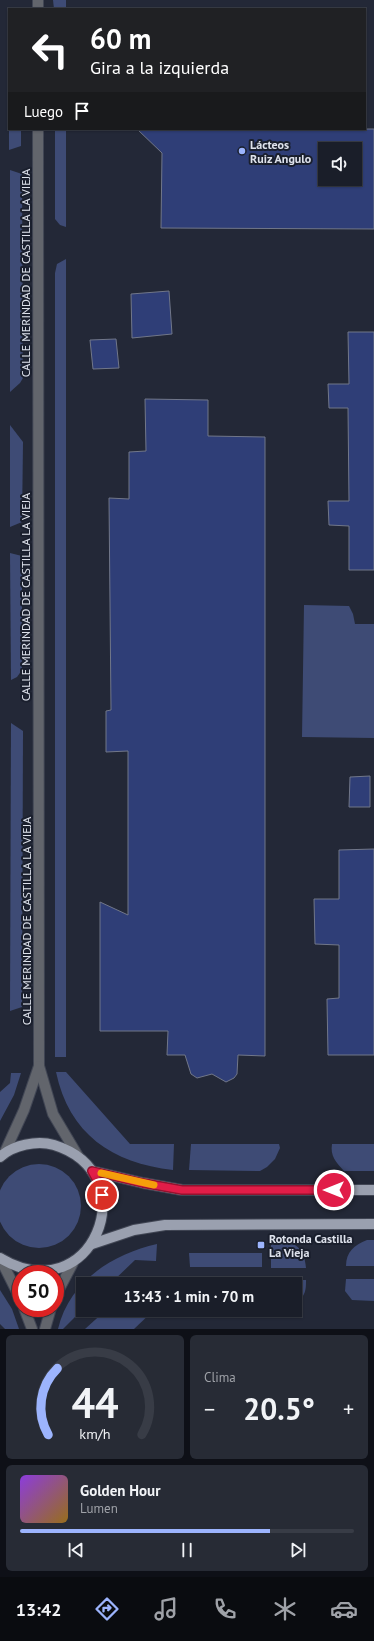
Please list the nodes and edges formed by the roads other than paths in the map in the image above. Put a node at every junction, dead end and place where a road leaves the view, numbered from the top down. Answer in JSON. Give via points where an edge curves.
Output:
{"nodes":[{"id":1,"x":38,"y":130,"type":"edge"},
{"id":2,"x":39,"y":1066,"type":"junction"},
{"id":3,"x":2,"y":1156,"type":"edge"},
{"id":4,"x":78,"y":1156,"type":"junction"},
{"id":5,"x":92,"y":1171,"type":"junction"},
{"id":6,"x":374,"y":1190,"type":"edge"},
{"id":7,"x":374,"y":1224,"type":"edge"},
{"id":8,"x":92,"y":1244,"type":"junction"},
{"id":9,"x":0,"y":1258,"type":"edge"},
{"id":10,"x":74,"y":1261,"type":"junction"},
{"id":11,"x":64,"y":1280,"type":"edge"},
{"id":12,"x":12,"y":1282,"type":"edge"},
{"id":13,"x":27,"y":1317,"type":"edge"},
{"id":14,"x":48,"y":1317,"type":"edge"},
{"id":15,"x":32,"y":1329,"type":"edge"},
{"id":16,"x":45,"y":1329,"type":"edge"}],
"edges":[{"from":1,"to":2,"type":"street","name":"CALLE MERINDAD DE CASTILLA LA VIEJA"},
{"from":2,"to":3,"type":"street","name":"CALLE MERINDAD DE CASTILLA LA VIEJA","via":[[24,1110]]},
{"from":2,"to":4,"type":"street","name":"CALLE MERINDAD DE CASTILLA LA VIEJA","via":[[53,1114]]},
{"from":3,"to":4,"type":"main road","via":[[18,1147],[34,1143],[57,1146]]},
{"from":4,"to":5,"type":"main road"},
{"from":5,"to":6,"type":"main road","via":[[182,1190]]},
{"from":5,"to":8,"type":"main road","via":[[98,1182],[103,1208],[98,1233]]},
{"from":7,"to":8,"type":"main road","via":[[165,1225],[134,1230]]},
{"from":8,"to":10,"type":"main road"},
{"from":9,"to":10,"type":"main road","via":[[28,1271],[59,1268]]},
{"from":9,"to":12,"type":"street"},
{"from":10,"to":11,"type":"street"},
{"from":13,"to":15,"type":"street"},
{"from":14,"to":16,"type":"street"}]}
